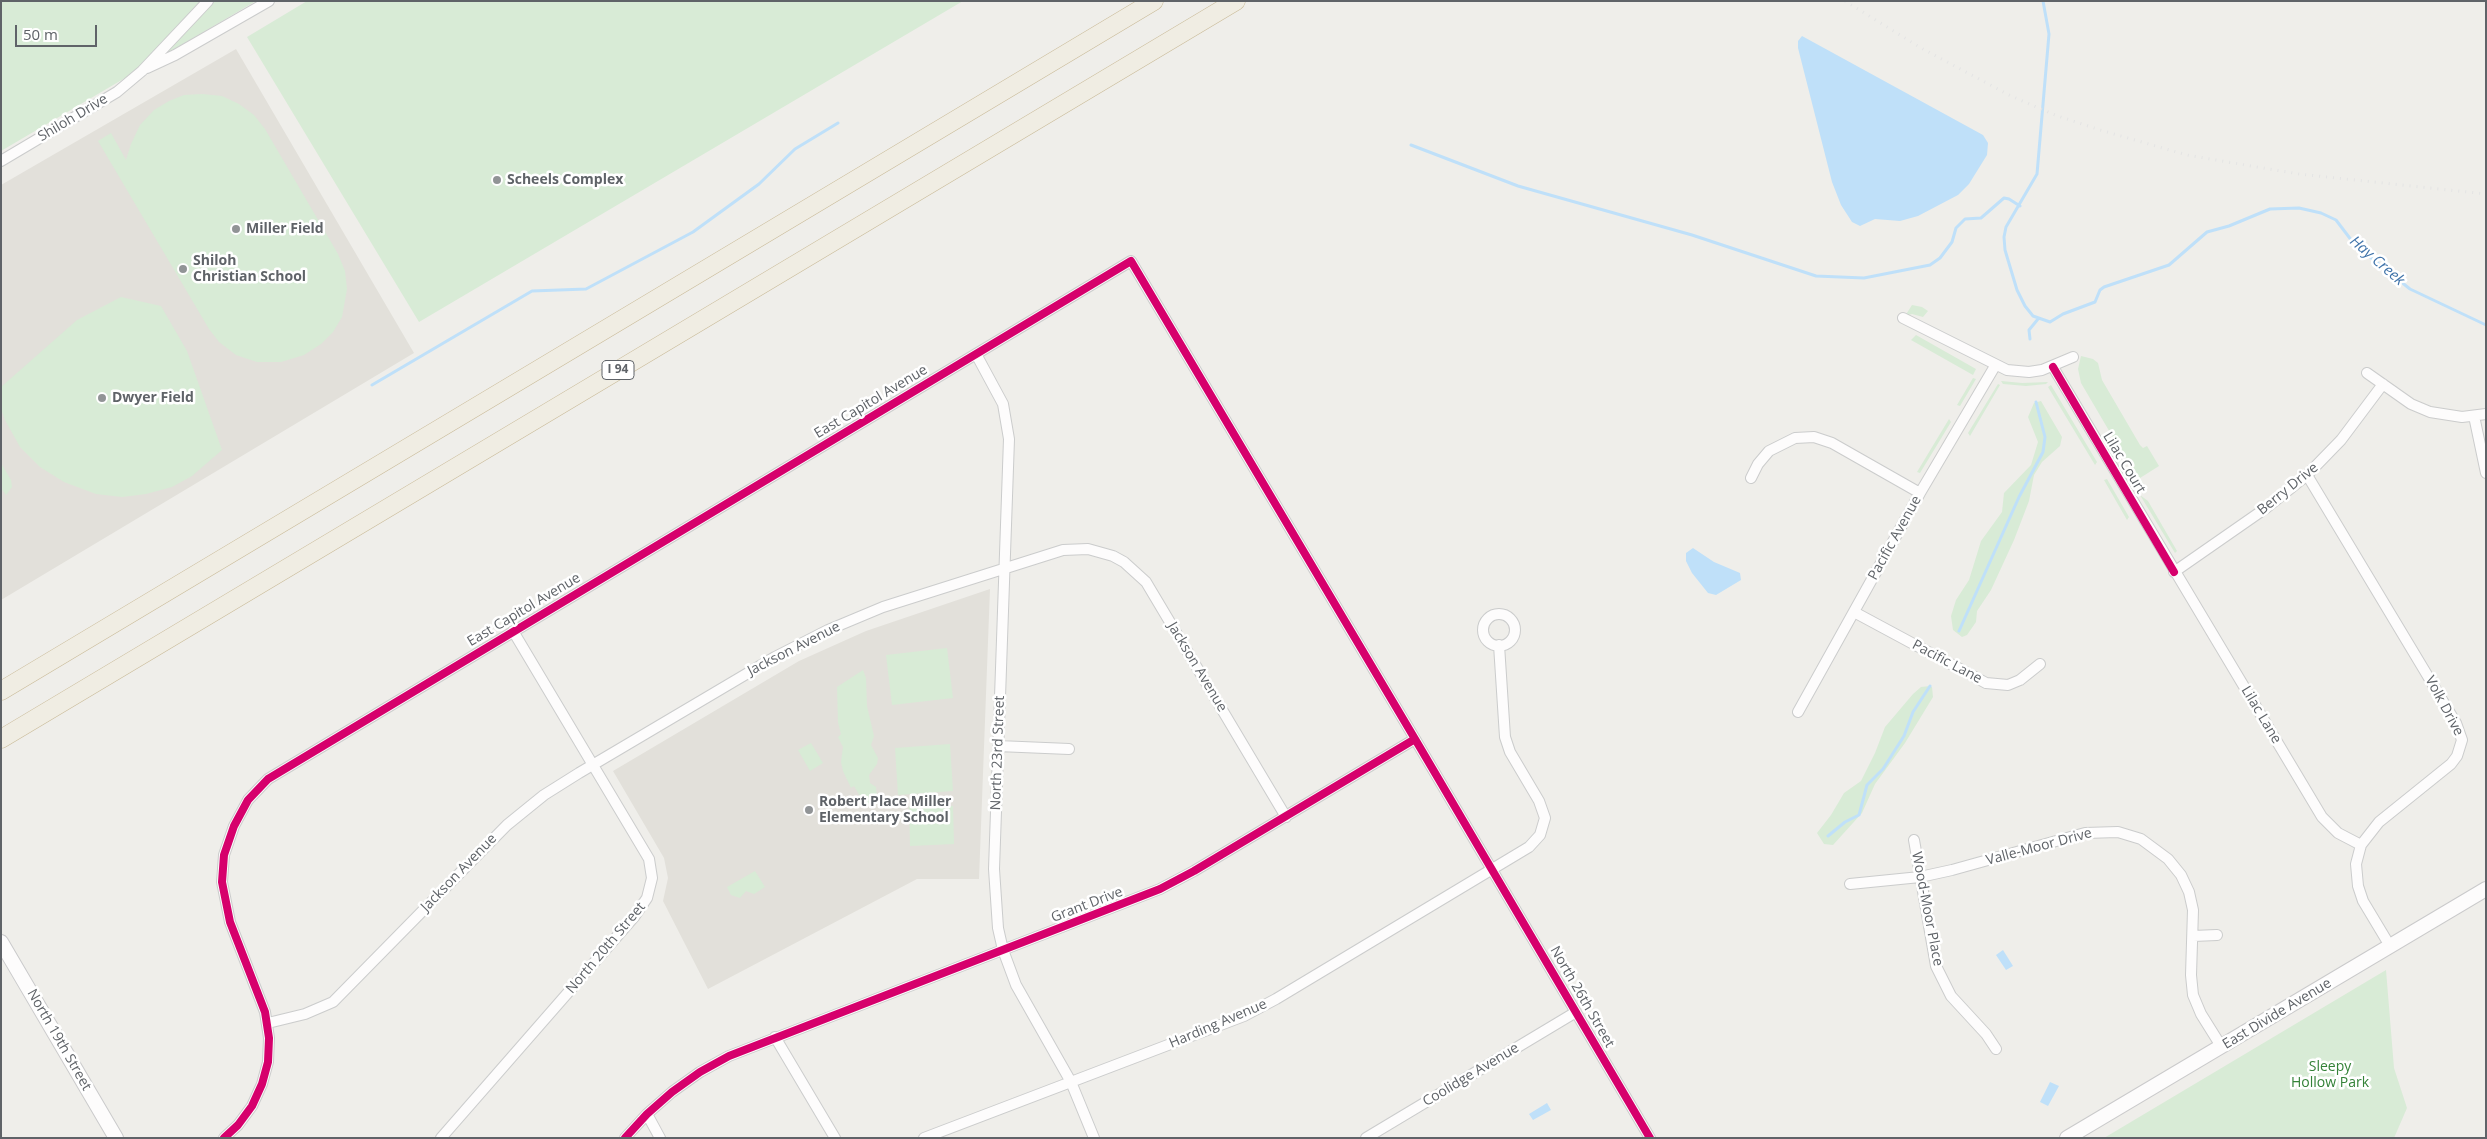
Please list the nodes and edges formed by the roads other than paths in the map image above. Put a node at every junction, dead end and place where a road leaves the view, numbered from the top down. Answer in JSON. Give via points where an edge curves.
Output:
{"nodes":[{"id":1,"x":208,"y":1,"type":"edge"},
{"id":2,"x":269,"y":1,"type":"edge"},
{"id":3,"x":1154,"y":1,"type":"edge"},
{"id":4,"x":1236,"y":1,"type":"edge"},
{"id":5,"x":142,"y":70,"type":"junction"},
{"id":6,"x":1,"y":161,"type":"edge"},
{"id":7,"x":1903,"y":318,"type":"dead end"},
{"id":8,"x":976,"y":354,"type":"junction"},
{"id":9,"x":2073,"y":357,"type":"dead end"},
{"id":10,"x":1995,"y":366,"type":"junction"},
{"id":11,"x":2053,"y":367,"type":"junction"},
{"id":12,"x":2368,"y":373,"type":"dead end"},
{"id":13,"x":2383,"y":384,"type":"junction"},
{"id":14,"x":2486,"y":414,"type":"edge"},
{"id":15,"x":2474,"y":416,"type":"junction"},
{"id":16,"x":2486,"y":473,"type":"edge"},
{"id":17,"x":2307,"y":476,"type":"junction"},
{"id":18,"x":1751,"y":478,"type":"dead end"},
{"id":19,"x":1920,"y":493,"type":"junction"},
{"id":20,"x":1005,"y":568,"type":"junction"},
{"id":21,"x":2174,"y":572,"type":"junction"},
{"id":22,"x":1854,"y":612,"type":"junction"},
{"id":23,"x":513,"y":630,"type":"junction"},
{"id":24,"x":1499,"y":645,"type":"dead end"},
{"id":25,"x":2040,"y":664,"type":"dead end"},
{"id":26,"x":1,"y":691,"type":"edge"},
{"id":27,"x":1798,"y":712,"type":"dead end"},
{"id":28,"x":1,"y":739,"type":"edge"},
{"id":29,"x":1416,"y":739,"type":"junction"},
{"id":30,"x":998,"y":746,"type":"junction"},
{"id":31,"x":1069,"y":749,"type":"dead end"},
{"id":32,"x":593,"y":765,"type":"junction"},
{"id":33,"x":1286,"y":817,"type":"junction"},
{"id":34,"x":1914,"y":840,"type":"dead end"},
{"id":35,"x":2362,"y":845,"type":"junction"},
{"id":36,"x":1492,"y":870,"type":"junction"},
{"id":37,"x":1920,"y":877,"type":"junction"},
{"id":38,"x":1850,"y":884,"type":"dead end"},
{"id":39,"x":2486,"y":889,"type":"edge"},
{"id":40,"x":2218,"y":935,"type":"dead end"},
{"id":41,"x":2193,"y":936,"type":"junction"},
{"id":42,"x":1,"y":942,"type":"edge"},
{"id":43,"x":2390,"y":946,"type":"junction"},
{"id":44,"x":1003,"y":950,"type":"junction"},
{"id":45,"x":1576,"y":1012,"type":"junction"},
{"id":46,"x":268,"y":1023,"type":"junction"},
{"id":47,"x":774,"y":1037,"type":"junction"},
{"id":48,"x":2221,"y":1046,"type":"junction"},
{"id":49,"x":1996,"y":1049,"type":"dead end"},
{"id":50,"x":1071,"y":1082,"type":"junction"},
{"id":51,"x":646,"y":1114,"type":"junction"},
{"id":52,"x":116,"y":1138,"type":"edge"},
{"id":53,"x":224,"y":1138,"type":"edge"},
{"id":54,"x":441,"y":1138,"type":"edge"},
{"id":55,"x":625,"y":1138,"type":"edge"},
{"id":56,"x":660,"y":1138,"type":"edge"},
{"id":57,"x":835,"y":1138,"type":"edge"},
{"id":58,"x":924,"y":1138,"type":"edge"},
{"id":59,"x":1094,"y":1138,"type":"edge"},
{"id":60,"x":1366,"y":1138,"type":"edge"},
{"id":61,"x":1650,"y":1138,"type":"edge"},
{"id":62,"x":2067,"y":1138,"type":"edge"}],
"edges":[{"from":1,"to":5,"type":"street","name":"Shiloh Drive"},
{"from":2,"to":5,"type":"street","name":"Shiloh Drive","via":[[175,55]]},
{"from":3,"to":26,"type":"highway"},
{"from":4,"to":28,"type":"highway","number":"I 94"},
{"from":5,"to":6,"type":"street","name":"Shiloh Drive","via":[[108,98]]},
{"from":7,"to":10,"type":"street"},
{"from":8,"to":20,"type":"street","name":"North 23rd Street","via":[[999,393],[1008,427]]},
{"from":8,"to":23,"type":"street","name":"East Capitol Avenue"},
{"from":8,"to":29,"type":"street","name":"East Capitol Avenue","via":[[1131,260]]},
{"from":9,"to":11,"type":"street"},
{"from":10,"to":11,"type":"street","via":[[2018,372]]},
{"from":10,"to":19,"type":"street","name":"Pacific Avenue"},
{"from":11,"to":21,"type":"street","name":"Lilac Court"},
{"from":12,"to":13,"type":"street"},
{"from":13,"to":15,"type":"street","via":[[2411,404],[2430,412]]},
{"from":13,"to":17,"type":"street","name":"Berry Drive","via":[[2336,445]]},
{"from":14,"to":15,"type":"street"},
{"from":15,"to":16,"type":"street"},
{"from":17,"to":21,"type":"street","name":"Berry Drive"},
{"from":17,"to":35,"type":"street","name":"Volk Drive","via":[[2456,724],[2462,740],[2451,764],[2379,822]]},
{"from":18,"to":19,"type":"street","via":[[1769,451],[1796,438],[1814,437],[1832,443]]},
{"from":19,"to":22,"type":"street","name":"Pacific Avenue"},
{"from":20,"to":30,"type":"street","name":"North 23rd Street"},
{"from":20,"to":32,"type":"street","name":"Jackson Avenue","via":[[883,607],[809,638]]},
{"from":20,"to":33,"type":"street","name":"Jackson Avenue","via":[[1063,550],[1088,549],[1113,556],[1136,572],[1146,582]]},
{"from":21,"to":35,"type":"street","name":"Lilac Lane","via":[[2324,819],[2338,833]]},
{"from":22,"to":25,"type":"street","name":"Pacific Lane","via":[[1986,683],[2008,684],[2020,680]]},
{"from":22,"to":27,"type":"street","name":"Pacific Avenue"},
{"from":23,"to":32,"type":"street","name":"North 20th Street"},
{"from":23,"to":46,"type":"street","name":"East Capitol Avenue","via":[[279,771],[258,789],[241,812],[224,854],[223,893],[230,922],[260,994]]},
{"from":24,"to":36,"type":"street","name":"Harding Avenue","via":[[1505,737],[1545,818],[1544,827],[1535,842]]},
{"from":29,"to":33,"type":"street","name":"Grant Drive"},
{"from":29,"to":36,"type":"street"},
{"from":30,"to":31,"type":"street"},
{"from":30,"to":44,"type":"street","name":"North 23rd Street","via":[[994,891]]},
{"from":32,"to":46,"type":"street","name":"Jackson Avenue","via":[[544,795],[507,825],[333,1002],[305,1014]]},
{"from":32,"to":54,"type":"street","name":"North 20th Street","via":[[649,859],[652,878],[647,898],[634,917]]},
{"from":33,"to":44,"type":"street","name":"Grant Drive","via":[[1160,889]]},
{"from":34,"to":37,"type":"street","name":"Wood-Moor Place"},
{"from":35,"to":43,"type":"street","name":"Volk Drive","via":[[2356,864],[2358,886],[2363,901]]},
{"from":36,"to":45,"type":"street","name":"North 26th Street"},
{"from":36,"to":50,"type":"street","name":"Harding Avenue","via":[[1244,1016]]},
{"from":37,"to":38,"type":"street","name":"Valle-Moor Drive"},
{"from":37,"to":41,"type":"street","name":"Valle-Moor Drive","via":[[2085,832],[2118,832],[2150,844],[2175,866],[2192,901]]},
{"from":37,"to":49,"type":"street","name":"Wood-Moor Place","via":[[1932,953],[1940,977],[1951,996]]},
{"from":39,"to":43,"type":"street","name":"East Divide Avenue"},
{"from":40,"to":41,"type":"street"},
{"from":41,"to":48,"type":"street","name":"Valle-Moor Drive","via":[[2193,996]]},
{"from":42,"to":52,"type":"street","name":"North 19th Street"},
{"from":43,"to":48,"type":"street","name":"East Divide Avenue"},
{"from":44,"to":47,"type":"street","name":"Grant Drive"},
{"from":44,"to":50,"type":"street","name":"North 23rd Street","via":[[1021,997]]},
{"from":45,"to":60,"type":"street","name":"Coolidge Avenue"},
{"from":45,"to":61,"type":"street","name":"North 26th Street"},
{"from":46,"to":53,"type":"street","name":"East Capitol Avenue","via":[[269,1050],[262,1084],[245,1116]]},
{"from":47,"to":51,"type":"street","name":"Grant Drive","via":[[700,1072]]},
{"from":47,"to":57,"type":"street"},
{"from":48,"to":62,"type":"street","name":"East Divide Avenue"},
{"from":50,"to":58,"type":"street","name":"Harding Avenue"},
{"from":50,"to":59,"type":"street","name":"North 23rd Street"},
{"from":51,"to":55,"type":"street","name":"Grant Drive"},
{"from":51,"to":56,"type":"street"}]}
